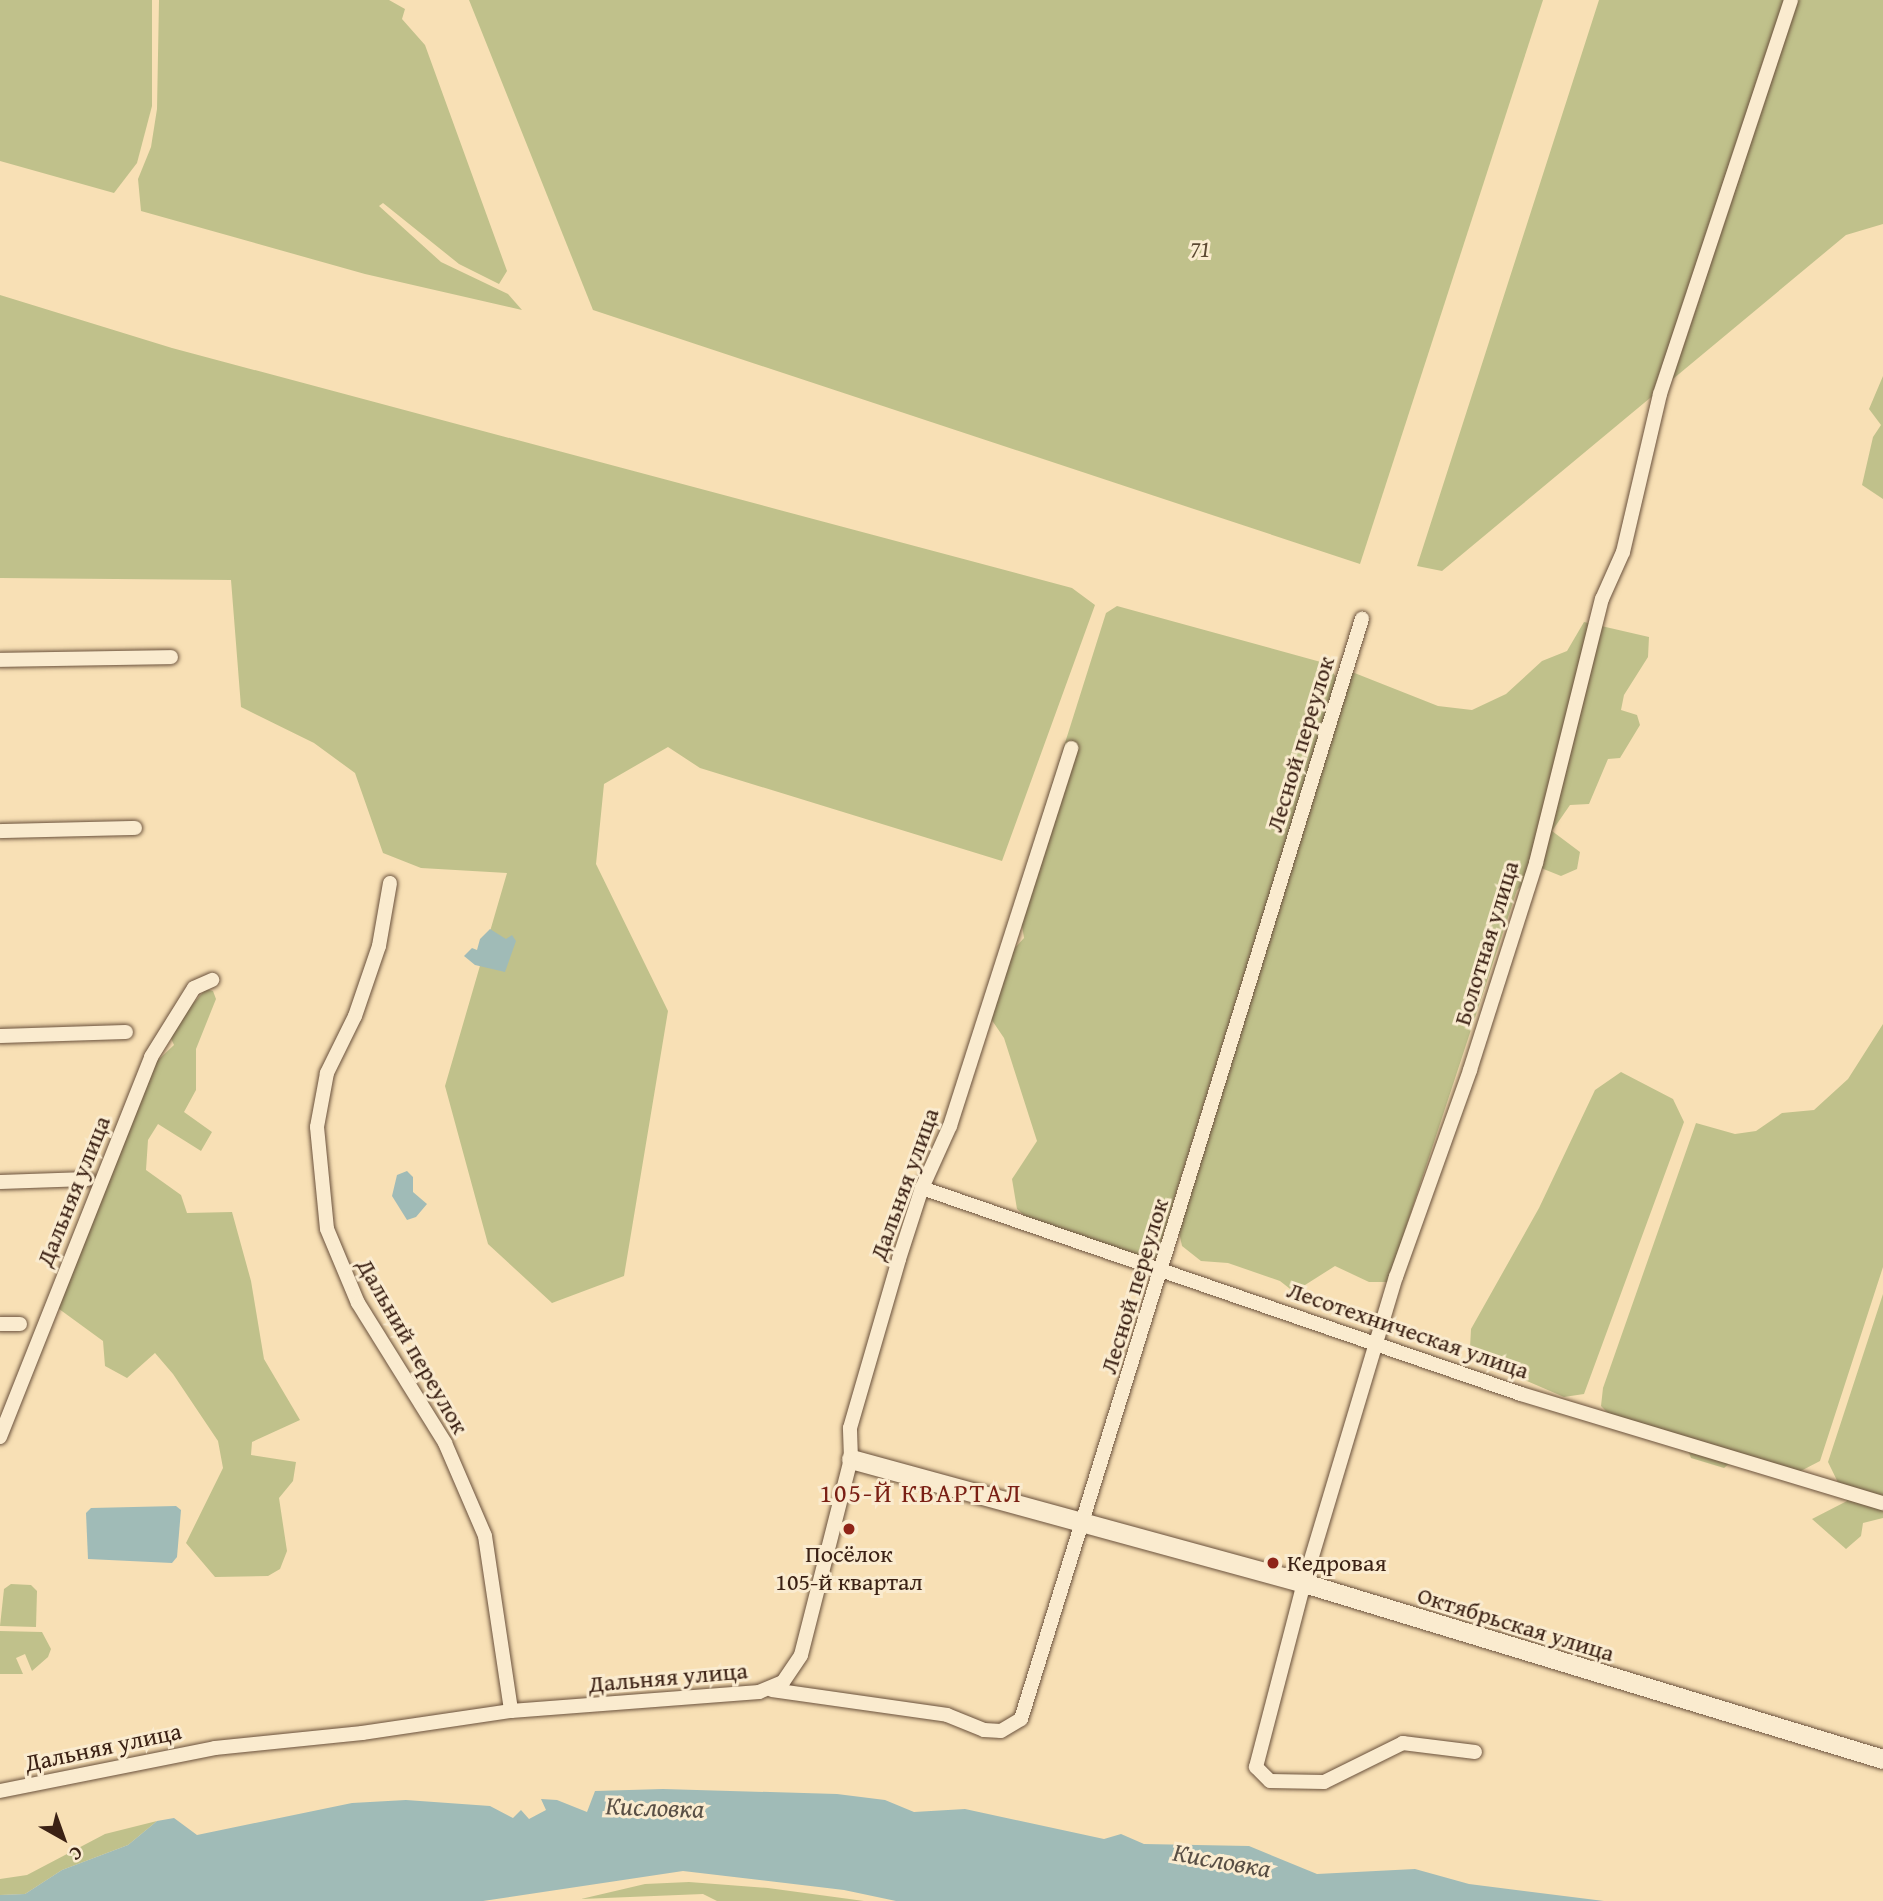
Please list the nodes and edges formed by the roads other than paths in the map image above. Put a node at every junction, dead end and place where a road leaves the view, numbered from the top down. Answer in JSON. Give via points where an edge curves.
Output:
{"nodes":[{"id":1,"x":1791,"y":0,"type":"edge"},
{"id":2,"x":1362,"y":619,"type":"dead end"},
{"id":3,"x":171,"y":657,"type":"dead end"},
{"id":4,"x":0,"y":660,"type":"edge"},
{"id":5,"x":1071,"y":748,"type":"dead end"},
{"id":6,"x":135,"y":828,"type":"dead end"},
{"id":7,"x":0,"y":831,"type":"edge"},
{"id":8,"x":390,"y":883,"type":"dead end"},
{"id":9,"x":212,"y":980,"type":"dead end"},
{"id":10,"x":126,"y":1032,"type":"dead end"},
{"id":11,"x":0,"y":1036,"type":"edge"},
{"id":12,"x":86,"y":1179,"type":"dead end"},
{"id":13,"x":0,"y":1182,"type":"edge"},
{"id":14,"x":922,"y":1188,"type":"junction"},
{"id":15,"x":1163,"y":1269,"type":"junction"},
{"id":16,"x":0,"y":1324,"type":"edge"},
{"id":17,"x":20,"y":1324,"type":"dead end"},
{"id":18,"x":1377,"y":1343,"type":"junction"},
{"id":19,"x":0,"y":1437,"type":"edge"},
{"id":20,"x":851,"y":1459,"type":"junction"},
{"id":21,"x":1883,"y":1503,"type":"edge"},
{"id":22,"x":1083,"y":1525,"type":"junction"},
{"id":23,"x":1304,"y":1583,"type":"junction"},
{"id":24,"x":772,"y":1690,"type":"junction"},
{"id":25,"x":511,"y":1711,"type":"junction"},
{"id":26,"x":1475,"y":1752,"type":"dead end"},
{"id":27,"x":1883,"y":1759,"type":"edge"},
{"id":28,"x":0,"y":1791,"type":"edge"}],
"edges":[{"from":1,"to":18,"type":"street","name":"Болотная улица","via":[[1660,394],[1623,552],[1602,599],[1535,863]]},
{"from":2,"to":15,"type":"street","name":"Лесной переулок"},
{"from":3,"to":4,"type":"street"},
{"from":5,"to":14,"type":"street","name":"Дальняя улица","via":[[950,1126]]},
{"from":6,"to":7,"type":"street"},
{"from":8,"to":25,"type":"street","name":"Дальний переулок","via":[[379,946],[324,1087],[317,1127],[327,1229],[358,1303],[445,1443],[485,1535]]},
{"from":9,"to":19,"type":"street","name":"Дальняя улица","via":[[194,988],[151,1057]]},
{"from":10,"to":11,"type":"street"},
{"from":12,"to":13,"type":"street"},
{"from":14,"to":15,"type":"street","name":"Лесотехническая улица"},
{"from":14,"to":20,"type":"street","name":"Дальняя улица","via":[[850,1428]]},
{"from":15,"to":18,"type":"street","name":"Лесотехническая улица"},
{"from":15,"to":22,"type":"street","name":"Лесной переулок"},
{"from":16,"to":17,"type":"street"},
{"from":18,"to":21,"type":"street","name":"Лесотехническая улица","via":[[1521,1394]]},
{"from":18,"to":23,"type":"street","name":"Болотная улица"},
{"from":20,"to":22,"type":"street","name":"Октябрьская улица"},
{"from":20,"to":24,"type":"street","name":"Дальняя улица","via":[[801,1655]]},
{"from":22,"to":23,"type":"street","name":"Октябрьская улица"},
{"from":22,"to":24,"type":"street","name":"Лесной переулок","via":[[1021,1718],[1014,1725],[1001,1731],[984,1730],[947,1715]]},
{"from":23,"to":26,"type":"street","name":"Болотная улица","via":[[1256,1767],[1261,1775],[1270,1781],[1324,1782],[1403,1743]]},
{"from":23,"to":27,"type":"street","name":"Октябрьская улица"},
{"from":24,"to":25,"type":"street","name":"Дальняя улица"},
{"from":25,"to":28,"type":"street","name":"Дальняя улица","via":[[215,1748]]}]}
